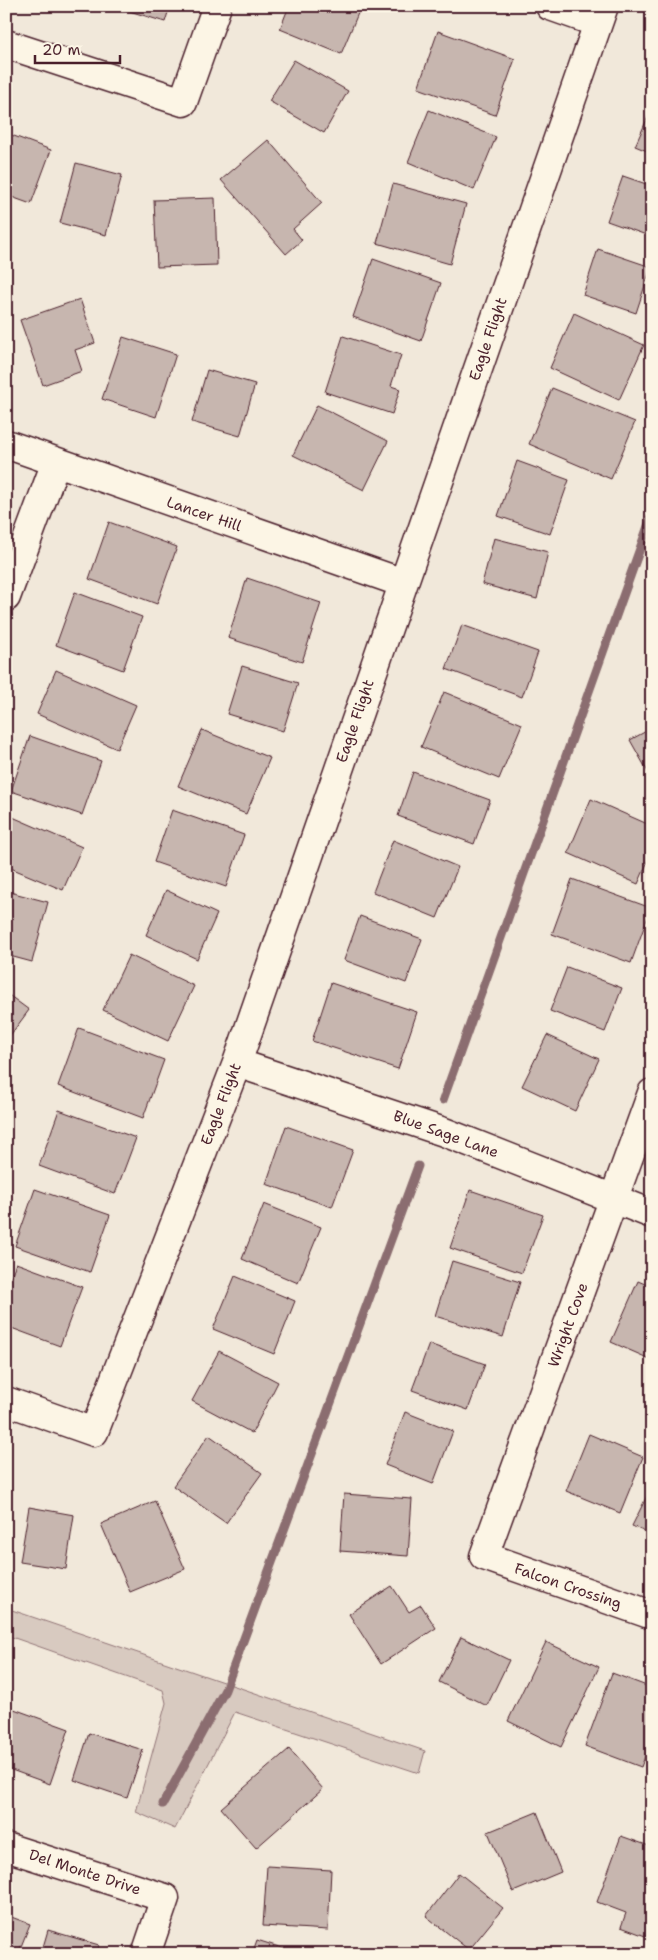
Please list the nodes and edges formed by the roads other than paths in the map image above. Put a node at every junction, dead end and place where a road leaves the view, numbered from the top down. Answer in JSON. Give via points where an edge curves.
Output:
{"nodes":[{"id":1,"x":217,"y":6,"type":"edge"},
{"id":2,"x":550,"y":6,"type":"edge"},
{"id":3,"x":601,"y":15,"type":"edge"},
{"id":4,"x":6,"y":44,"type":"edge"},
{"id":5,"x":6,"y":444,"type":"edge"},
{"id":6,"x":56,"y":462,"type":"junction"},
{"id":7,"x":403,"y":583,"type":"junction"},
{"id":8,"x":6,"y":597,"type":"edge"},
{"id":9,"x":237,"y":1063,"type":"junction"},
{"id":10,"x":652,"y":1093,"type":"edge"},
{"id":11,"x":614,"y":1198,"type":"junction"},
{"id":12,"x":652,"y":1214,"type":"edge"},
{"id":13,"x":6,"y":1402,"type":"edge"},
{"id":14,"x":484,"y":1556,"type":"joint"},
{"id":15,"x":652,"y":1615,"type":"edge"},
{"id":16,"x":6,"y":1847,"type":"edge"},
{"id":17,"x":146,"y":1954,"type":"edge"}],
"edges":[{"from":1,"to":4,"type":"street","via":[[183,102]]},
{"from":2,"to":3,"type":"street"},
{"from":3,"to":7,"type":"street","name":"Eagle Flight"},
{"from":5,"to":6,"type":"street","name":"Lancer Hill"},
{"from":6,"to":7,"type":"street","name":"Lancer Hill"},
{"from":6,"to":8,"type":"street"},
{"from":7,"to":9,"type":"street","name":"Eagle Flight"},
{"from":9,"to":11,"type":"street","name":"Blue Sage Lane","via":[[444,1132]]},
{"from":9,"to":13,"type":"street","name":"Eagle Flight","via":[[94,1432]]},
{"from":10,"to":11,"type":"street","name":"Wright Cove"},
{"from":11,"to":12,"type":"street","name":"Blue Sage Lane"},
{"from":11,"to":14,"type":"street","name":"Wright Cove"},
{"from":14,"to":15,"type":"street","name":"Falcon Crossing"},
{"from":16,"to":17,"type":"street","name":"Del Monte Drive","via":[[164,1898]]}]}
